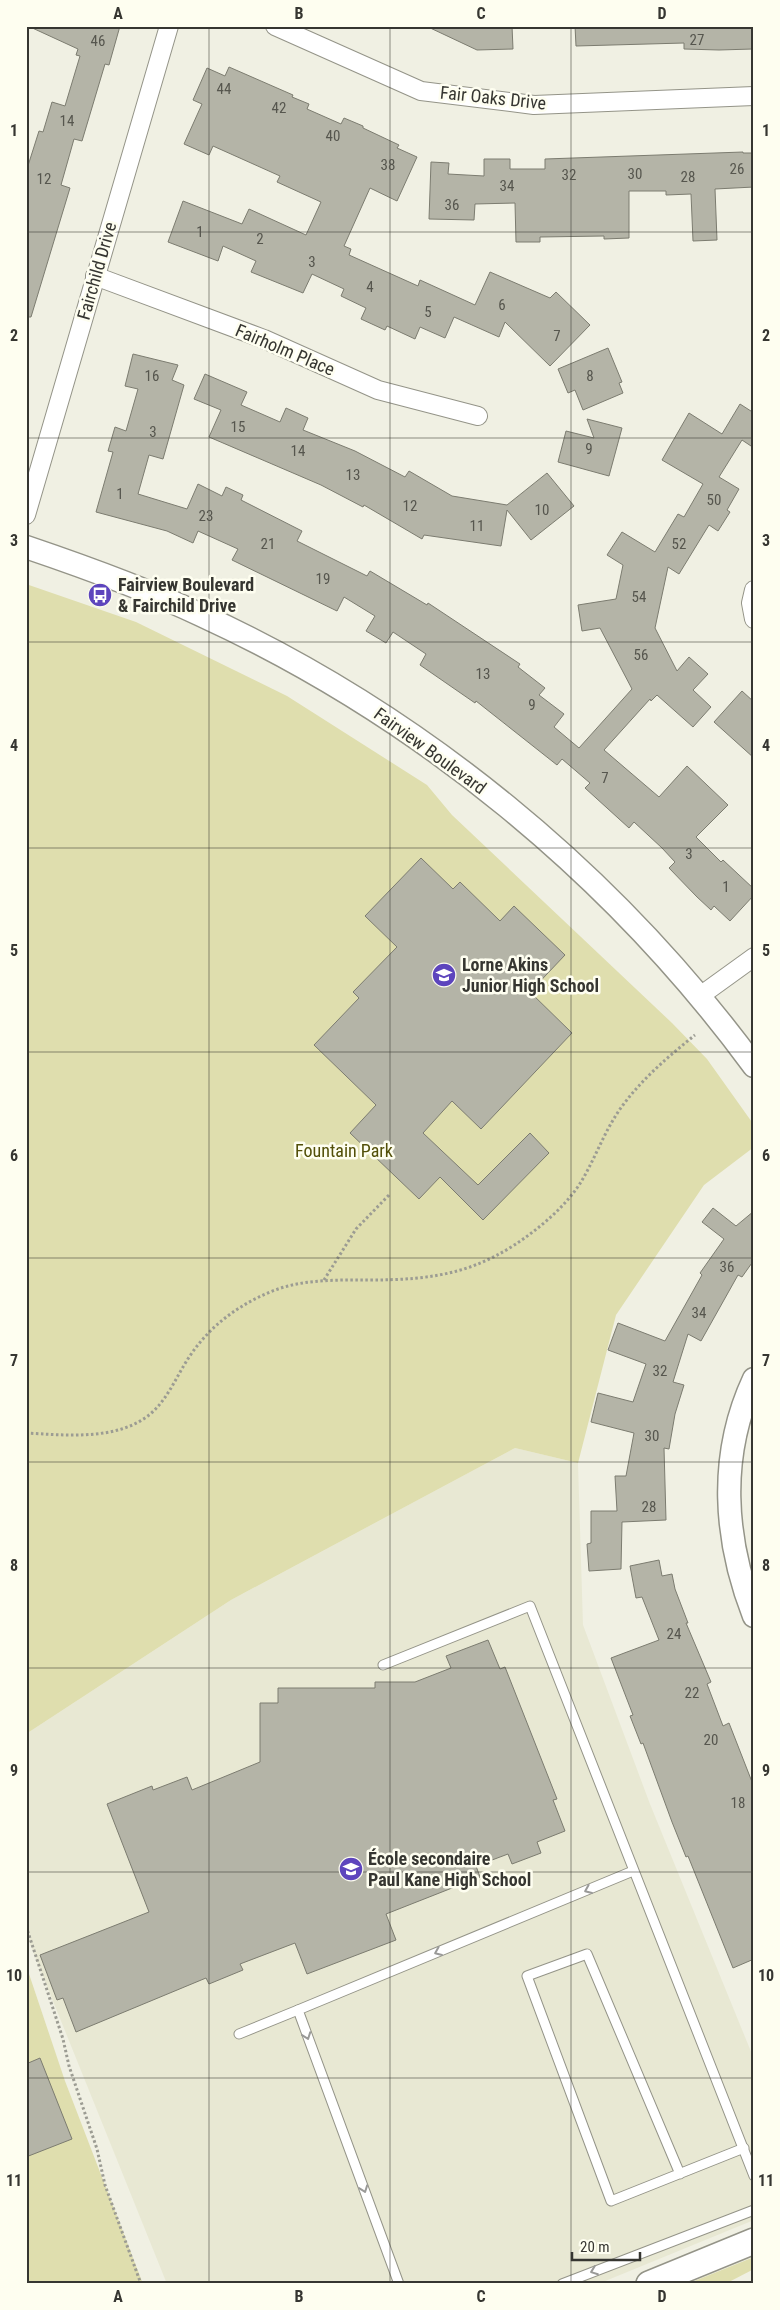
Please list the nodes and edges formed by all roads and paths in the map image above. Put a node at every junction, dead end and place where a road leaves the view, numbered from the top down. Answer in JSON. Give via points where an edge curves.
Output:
{"nodes":[{"id":1,"x":169,"y":26,"type":"edge"},
{"id":2,"x":275,"y":26,"type":"edge"},
{"id":3,"x":754,"y":96,"type":"edge"},
{"id":4,"x":95,"y":276,"type":"junction"},
{"id":5,"x":478,"y":416,"type":"dead end"},
{"id":6,"x":26,"y":515,"type":"edge"},
{"id":7,"x":26,"y":547,"type":"edge"},
{"id":8,"x":754,"y":590,"type":"edge"},
{"id":9,"x":754,"y":619,"type":"edge"},
{"id":10,"x":754,"y":957,"type":"edge"},
{"id":11,"x":700,"y":996,"type":"junction"},
{"id":12,"x":695,"y":1035,"type":"dead end"},
{"id":13,"x":754,"y":1066,"type":"edge"},
{"id":14,"x":390,"y":1194,"type":"dead end"},
{"id":15,"x":324,"y":1280,"type":"junction"},
{"id":16,"x":754,"y":1379,"type":"edge"},
{"id":17,"x":26,"y":1434,"type":"edge"},
{"id":18,"x":754,"y":1616,"type":"edge"},
{"id":19,"x":383,"y":1665,"type":"dead end"},
{"id":20,"x":634,"y":1871,"type":"junction"},
{"id":21,"x":26,"y":1926,"type":"edge"},
{"id":22,"x":298,"y":2010,"type":"junction"},
{"id":23,"x":238,"y":2034,"type":"dead end"},
{"id":24,"x":744,"y":2148,"type":"junction"},
{"id":25,"x":680,"y":2174,"type":"junction"},
{"id":26,"x":754,"y":2176,"type":"edge"},
{"id":27,"x":754,"y":2210,"type":"edge"},
{"id":28,"x":754,"y":2241,"type":"edge"},
{"id":29,"x":141,"y":2284,"type":"edge"},
{"id":30,"x":400,"y":2284,"type":"edge"},
{"id":31,"x":562,"y":2284,"type":"edge"},
{"id":32,"x":649,"y":2284,"type":"edge"}],
"edges":[{"from":1,"to":4,"type":"street","name":"Fairchild Drive"},
{"from":2,"to":3,"type":"street","name":"Fair Oaks Drive","via":[[421,91],[534,105]]},
{"from":4,"to":5,"type":"street","name":"Fairholm Place","via":[[264,339],[378,390]]},
{"from":4,"to":6,"type":"street","name":"Fairchild Drive"},
{"from":7,"to":11,"type":"street","name":"Fairview Boulevard","via":[[201,614],[317,675],[384,717],[441,755],[547,839],[612,900]]},
{"from":8,"to":9,"type":"street","via":[[751,603]]},
{"from":10,"to":11,"type":"street"},
{"from":11,"to":13,"type":"street","name":"Fairview Boulevard"},
{"from":12,"to":15,"type":"path","via":[[651,1073],[622,1106],[569,1198],[533,1232],[501,1254],[462,1270],[424,1278]]},
{"from":14,"to":15,"type":"path","via":[[356,1229]]},
{"from":15,"to":17,"type":"path","via":[[270,1292],[221,1320],[205,1334],[160,1403],[134,1423],[83,1434]]},
{"from":16,"to":18,"type":"street","via":[[732,1450],[728,1506],[735,1559]]},
{"from":19,"to":20,"type":"lane","via":[[530,1606]]},
{"from":20,"to":22,"type":"lane","one_way":true},
{"from":20,"to":24,"type":"lane"},
{"from":21,"to":29,"type":"path","via":[[98,2149],[105,2185]]},
{"from":22,"to":23,"type":"lane"},
{"from":22,"to":30,"type":"lane","one_way":true},
{"from":24,"to":25,"type":"lane"},
{"from":24,"to":26,"type":"lane"},
{"from":25,"to":25,"type":"lane","via":[[611,2201],[527,1976],[587,1954]]},
{"from":27,"to":31,"type":"lane","one_way":true},
{"from":28,"to":32,"type":"main road"}]}
